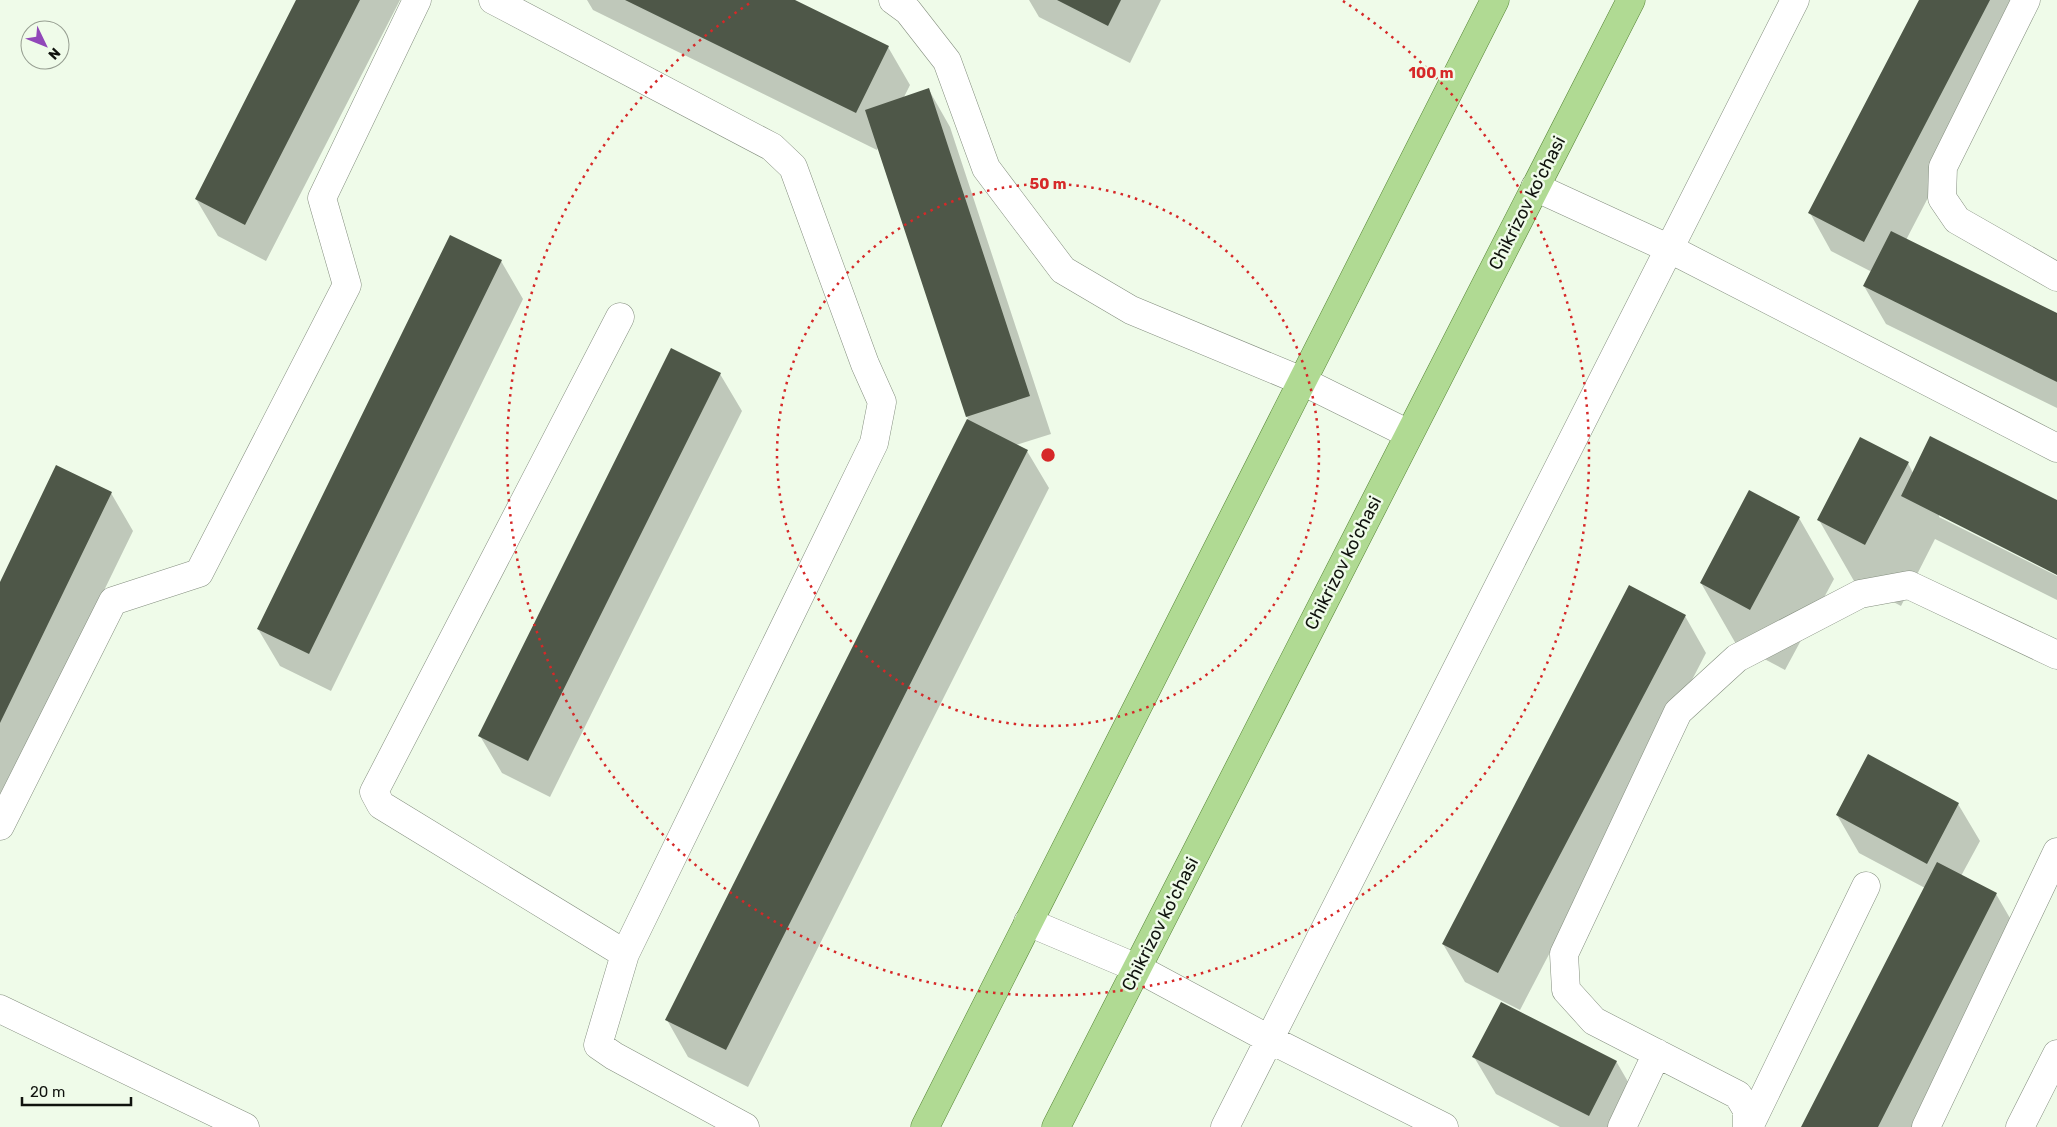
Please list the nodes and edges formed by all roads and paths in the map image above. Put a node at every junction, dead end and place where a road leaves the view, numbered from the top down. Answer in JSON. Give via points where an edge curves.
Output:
{"nodes":[{"id":1,"x":417,"y":0,"type":"edge"},
{"id":2,"x":493,"y":0,"type":"edge"},
{"id":3,"x":893,"y":0,"type":"edge"},
{"id":4,"x":1495,"y":0,"type":"edge"},
{"id":5,"x":1630,"y":0,"type":"edge"},
{"id":6,"x":1795,"y":0,"type":"edge"},
{"id":7,"x":2026,"y":0,"type":"edge"},
{"id":8,"x":1536,"y":187,"type":"junction"},
{"id":9,"x":1670,"y":250,"type":"junction"},
{"id":10,"x":2057,"y":277,"type":"edge"},
{"id":11,"x":620,"y":317,"type":"dead end"},
{"id":12,"x":1302,"y":381,"type":"junction"},
{"id":13,"x":1409,"y":434,"type":"junction"},
{"id":14,"x":2057,"y":448,"type":"edge"},
{"id":15,"x":2057,"y":655,"type":"edge"},
{"id":16,"x":0,"y":826,"type":"edge"},
{"id":17,"x":2057,"y":852,"type":"edge"},
{"id":18,"x":1866,"y":886,"type":"dead end"},
{"id":19,"x":1028,"y":922,"type":"junction"},
{"id":20,"x":625,"y":954,"type":"junction"},
{"id":21,"x":1137,"y":968,"type":"junction"},
{"id":22,"x":0,"y":1010,"type":"edge"},
{"id":23,"x":1269,"y":1040,"type":"junction"},
{"id":24,"x":1657,"y":1053,"type":"junction"},
{"id":25,"x":2057,"y":1054,"type":"edge"},
{"id":26,"x":245,"y":1127,"type":"edge"},
{"id":27,"x":745,"y":1127,"type":"edge"},
{"id":28,"x":924,"y":1127,"type":"edge"},
{"id":29,"x":1056,"y":1127,"type":"edge"},
{"id":30,"x":1225,"y":1127,"type":"edge"},
{"id":31,"x":1444,"y":1127,"type":"edge"},
{"id":32,"x":1622,"y":1127,"type":"edge"},
{"id":33,"x":1748,"y":1127,"type":"edge"},
{"id":34,"x":1926,"y":1127,"type":"edge"},
{"id":35,"x":2020,"y":1127,"type":"edge"}],
"edges":[{"from":1,"to":16,"type":"street","via":[[322,198],[347,285],[199,573],[113,601]]},
{"from":2,"to":20,"type":"street","via":[[772,147],[793,167],[864,364],[882,402],[874,443]]},
{"from":3,"to":12,"type":"street","via":[[908,11],[947,62],[986,168],[1063,270],[1131,310]]},
{"from":4,"to":12,"type":"main road"},
{"from":5,"to":8,"type":"main road","name":"Chikrizov ko'chasi"},
{"from":6,"to":9,"type":"street"},
{"from":7,"to":10,"type":"street","via":[[1943,167],[1942,198],[1957,220]]},
{"from":8,"to":9,"type":"street"},
{"from":8,"to":13,"type":"main road","name":"Chikrizov ko'chasi"},
{"from":9,"to":14,"type":"street"},
{"from":9,"to":23,"type":"street"},
{"from":11,"to":20,"type":"street","via":[[374,792],[381,805]]},
{"from":12,"to":13,"type":"street"},
{"from":12,"to":19,"type":"main road"},
{"from":13,"to":21,"type":"main road","name":"Chikrizov ko'chasi"},
{"from":15,"to":24,"type":"street","via":[[1910,585],[1860,594],[1737,658],[1678,712],[1564,954],[1566,990],[1594,1021]]},
{"from":17,"to":34,"type":"street"},
{"from":18,"to":33,"type":"street"},
{"from":19,"to":21,"type":"street"},
{"from":19,"to":28,"type":"main road"},
{"from":20,"to":27,"type":"street","via":[[598,1045]]},
{"from":21,"to":23,"type":"street"},
{"from":21,"to":29,"type":"main road","name":"Chikrizov ko'chasi"},
{"from":22,"to":26,"type":"street"},
{"from":23,"to":30,"type":"street"},
{"from":23,"to":31,"type":"street"},
{"from":24,"to":32,"type":"street"},
{"from":24,"to":33,"type":"street","via":[[1738,1095],[1747,1110]]},
{"from":25,"to":35,"type":"street"}]}
